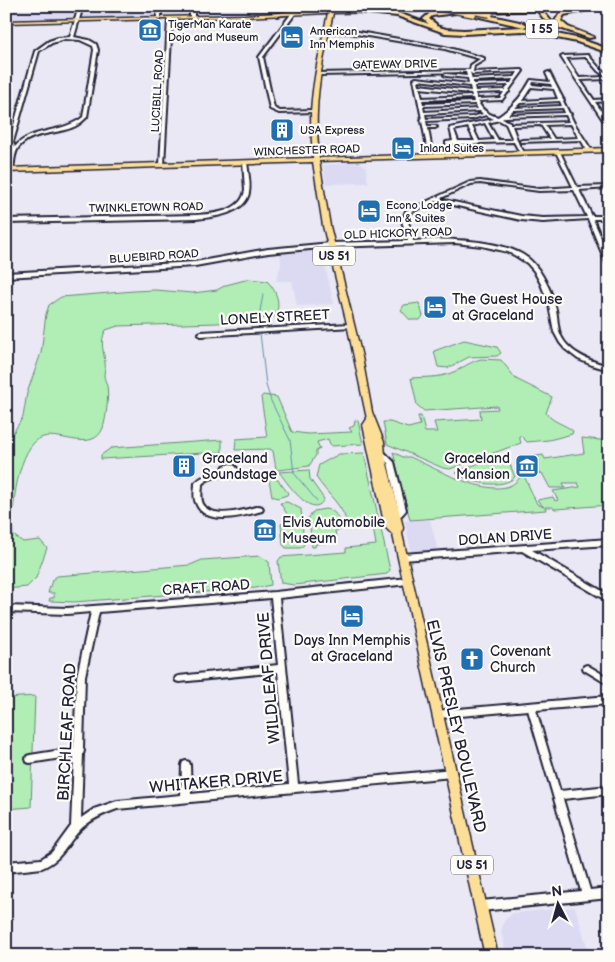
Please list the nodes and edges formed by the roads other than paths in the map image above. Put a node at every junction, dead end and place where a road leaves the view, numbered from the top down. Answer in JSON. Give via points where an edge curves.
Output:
{"nodes":[{"id":1,"x":81,"y":6,"type":"edge"},
{"id":2,"x":160,"y":6,"type":"edge"},
{"id":3,"x":192,"y":6,"type":"edge"},
{"id":4,"x":323,"y":6,"type":"edge"},
{"id":5,"x":327,"y":6,"type":"edge"},
{"id":6,"x":484,"y":6,"type":"edge"},
{"id":7,"x":434,"y":7,"type":"edge"},
{"id":8,"x":592,"y":7,"type":"edge"},
{"id":9,"x":609,"y":7,"type":"edge"},
{"id":10,"x":452,"y":8,"type":"edge"},
{"id":11,"x":538,"y":8,"type":"edge"},
{"id":12,"x":331,"y":9,"type":"edge"},
{"id":13,"x":296,"y":10,"type":"edge"},
{"id":14,"x":501,"y":10,"type":"junction"},
{"id":15,"x":360,"y":11,"type":"junction"},
{"id":16,"x":411,"y":11,"type":"junction"},
{"id":17,"x":469,"y":13,"type":"junction"},
{"id":18,"x":278,"y":14,"type":"joint"},
{"id":19,"x":192,"y":18,"type":"junction"},
{"id":20,"x":158,"y":19,"type":"junction"},
{"id":21,"x":170,"y":19,"type":"junction"},
{"id":22,"x":77,"y":21,"type":"junction"},
{"id":23,"x":6,"y":22,"type":"edge"},
{"id":24,"x":532,"y":23,"type":"dead end"},
{"id":25,"x":423,"y":24,"type":"junction"},
{"id":26,"x":540,"y":25,"type":"dead end"},
{"id":27,"x":327,"y":31,"type":"junction"},
{"id":28,"x":574,"y":31,"type":"junction"},
{"id":29,"x":72,"y":37,"type":"junction"},
{"id":30,"x":580,"y":41,"type":"junction"},
{"id":31,"x":609,"y":45,"type":"edge"},
{"id":32,"x":609,"y":51,"type":"edge"},
{"id":33,"x":318,"y":74,"type":"junction"},
{"id":34,"x":470,"y":74,"type":"junction"},
{"id":35,"x":548,"y":74,"type":"dead end"},
{"id":36,"x":609,"y":77,"type":"edge"},
{"id":37,"x":517,"y":78,"type":"junction"},
{"id":38,"x":578,"y":79,"type":"junction"},
{"id":39,"x":425,"y":80,"type":"junction"},
{"id":40,"x":550,"y":82,"type":"junction"},
{"id":41,"x":512,"y":84,"type":"junction"},
{"id":42,"x":472,"y":85,"type":"junction"},
{"id":43,"x":417,"y":86,"type":"junction"},
{"id":44,"x":531,"y":86,"type":"junction"},
{"id":45,"x":542,"y":87,"type":"junction"},
{"id":46,"x":555,"y":88,"type":"junction"},
{"id":47,"x":508,"y":91,"type":"junction"},
{"id":48,"x":420,"y":98,"type":"junction"},
{"id":49,"x":475,"y":98,"type":"junction"},
{"id":50,"x":562,"y":100,"type":"junction"},
{"id":51,"x":609,"y":100,"type":"edge"},
{"id":52,"x":546,"y":101,"type":"junction"},
{"id":53,"x":592,"y":101,"type":"junction"},
{"id":54,"x":518,"y":102,"type":"junction"},
{"id":55,"x":421,"y":105,"type":"junction"},
{"id":56,"x":565,"y":107,"type":"junction"},
{"id":57,"x":511,"y":109,"type":"junction"},
{"id":58,"x":481,"y":110,"type":"junction"},
{"id":59,"x":314,"y":111,"type":"junction"},
{"id":60,"x":422,"y":113,"type":"junction"},
{"id":61,"x":486,"y":114,"type":"junction"},
{"id":62,"x":569,"y":114,"type":"junction"},
{"id":63,"x":506,"y":116,"type":"junction"},
{"id":64,"x":499,"y":119,"type":"junction"},
{"id":65,"x":424,"y":120,"type":"junction"},
{"id":66,"x":486,"y":122,"type":"junction"},
{"id":67,"x":572,"y":123,"type":"junction"},
{"id":68,"x":608,"y":123,"type":"edge"},
{"id":69,"x":542,"y":124,"type":"junction"},
{"id":70,"x":470,"y":126,"type":"junction"},
{"id":71,"x":510,"y":126,"type":"junction"},
{"id":72,"x":425,"y":127,"type":"junction"},
{"id":73,"x":435,"y":127,"type":"dead end"},
{"id":74,"x":583,"y":139,"type":"junction"},
{"id":75,"x":517,"y":140,"type":"junction"},
{"id":76,"x":552,"y":140,"type":"junction"},
{"id":77,"x":478,"y":142,"type":"junction"},
{"id":78,"x":497,"y":142,"type":"junction"},
{"id":79,"x":448,"y":143,"type":"dead end"},
{"id":80,"x":456,"y":143,"type":"junction"},
{"id":81,"x":521,"y":150,"type":"junction"},
{"id":82,"x":609,"y":150,"type":"edge"},
{"id":83,"x":14,"y":151,"type":"junction"},
{"id":84,"x":430,"y":151,"type":"dead end"},
{"id":85,"x":590,"y":151,"type":"junction"},
{"id":86,"x":558,"y":152,"type":"junction"},
{"id":87,"x":316,"y":160,"type":"junction"},
{"id":88,"x":244,"y":162,"type":"junction"},
{"id":89,"x":162,"y":165,"type":"junction"},
{"id":90,"x":9,"y":170,"type":"edge"},
{"id":91,"x":609,"y":187,"type":"edge"},
{"id":92,"x":576,"y":188,"type":"junction"},
{"id":93,"x":435,"y":200,"type":"junction"},
{"id":94,"x":609,"y":217,"type":"edge"},
{"id":95,"x":590,"y":218,"type":"junction"},
{"id":96,"x":6,"y":221,"type":"edge"},
{"id":97,"x":411,"y":242,"type":"junction"},
{"id":98,"x":331,"y":246,"type":"junction"},
{"id":99,"x":601,"y":246,"type":"junction"},
{"id":100,"x":609,"y":246,"type":"edge"},
{"id":101,"x":609,"y":263,"type":"edge"},
{"id":102,"x":6,"y":275,"type":"edge"},
{"id":103,"x":350,"y":326,"type":"junction"},
{"id":104,"x":201,"y":334,"type":"dead end"},
{"id":105,"x":609,"y":368,"type":"edge"},
{"id":106,"x":371,"y":419,"type":"junction"},
{"id":107,"x":224,"y":473,"type":"dead end"},
{"id":108,"x":259,"y":509,"type":"dead end"},
{"id":109,"x":397,"y":534,"type":"junction"},
{"id":110,"x":609,"y":542,"type":"edge"},
{"id":111,"x":524,"y":549,"type":"junction"},
{"id":112,"x":403,"y":557,"type":"junction"},
{"id":113,"x":408,"y":581,"type":"junction"},
{"id":114,"x":275,"y":595,"type":"junction"},
{"id":115,"x":609,"y":599,"type":"edge"},
{"id":116,"x":6,"y":609,"type":"edge"},
{"id":117,"x":96,"y":609,"type":"junction"},
{"id":118,"x":282,"y":668,"type":"junction"},
{"id":119,"x":587,"y":668,"type":"dead end"},
{"id":120,"x":179,"y":679,"type":"dead end"},
{"id":121,"x":609,"y":682,"type":"edge"},
{"id":122,"x":609,"y":700,"type":"edge"},
{"id":123,"x":531,"y":707,"type":"junction"},
{"id":124,"x":438,"y":714,"type":"junction"},
{"id":125,"x":80,"y":751,"type":"junction"},
{"id":126,"x":30,"y":759,"type":"dead end"},
{"id":127,"x":186,"y":765,"type":"dead end"},
{"id":128,"x":452,"y":773,"type":"junction"},
{"id":129,"x":294,"y":788,"type":"junction"},
{"id":130,"x":609,"y":790,"type":"edge"},
{"id":131,"x":557,"y":796,"type":"junction"},
{"id":132,"x":186,"y":798,"type":"junction"},
{"id":133,"x":76,"y":827,"type":"junction"},
{"id":134,"x":6,"y":867,"type":"edge"},
{"id":135,"x":609,"y":893,"type":"edge"},
{"id":136,"x":587,"y":896,"type":"junction"},
{"id":137,"x":481,"y":906,"type":"junction"},
{"id":138,"x":492,"y":956,"type":"edge"}],
"edges":[{"from":1,"to":22,"type":"street"},
{"from":2,"to":20,"type":"street"},
{"from":3,"to":19,"type":"street"},
{"from":4,"to":13,"type":"highway"},
{"from":5,"to":12,"type":"main road","via":[[326,9]]},
{"from":6,"to":11,"type":"highway"},
{"from":7,"to":10,"type":"highway","number":"I 55","bridge":true},
{"from":8,"to":9,"type":"main road"},
{"from":8,"to":11,"type":"main road"},
{"from":8,"to":28,"type":"highway","via":[[560,16],[560,24]]},
{"from":10,"to":17,"type":"highway","bridge":true},
{"from":10,"to":24,"type":"highway","number":"I 55","bridge":true},
{"from":11,"to":14,"type":"main road"},
{"from":11,"to":28,"type":"highway","via":[[550,23]]},
{"from":12,"to":13,"type":"main road"},
{"from":12,"to":15,"type":"main road"},
{"from":12,"to":27,"type":"main road","name":"ELVIS PRESLEY BOULEVARD","number":"US 51"},
{"from":13,"to":18,"type":"highway"},
{"from":13,"to":59,"type":"street","via":[[264,51],[260,62],[273,110]]},
{"from":14,"to":16,"type":"main road"},
{"from":14,"to":17,"type":"main road"},
{"from":15,"to":16,"type":"main road"},
{"from":15,"to":25,"type":"highway","via":[[398,15]]},
{"from":16,"to":17,"type":"main road"},
{"from":16,"to":25,"type":"highway","via":[[412,17]]},
{"from":17,"to":17,"type":"highway","via":[[485,20],[485,25],[453,29],[433,24],[426,18],[436,13]]},
{"from":17,"to":30,"type":"highway","number":"I 55"},
{"from":18,"to":19,"type":"main road"},
{"from":19,"to":21,"type":"main road"},
{"from":20,"to":21,"type":"main road"},
{"from":20,"to":22,"type":"main road"},
{"from":21,"to":89,"type":"street","name":"LUCIBILL ROAD"},
{"from":22,"to":23,"type":"main road"},
{"from":22,"to":29,"type":"street"},
{"from":25,"to":30,"type":"highway","via":[[460,32],[528,30]]},
{"from":26,"to":31,"type":"highway","number":"I 55"},
{"from":27,"to":33,"type":"main road","name":"ELVIS PRESLEY BOULEVARD","number":"US 51"},
{"from":27,"to":34,"type":"street","via":[[448,48],[483,59],[472,66]]},
{"from":28,"to":31,"type":"highway"},
{"from":29,"to":83,"type":"street","via":[[48,42],[38,51],[11,142]]},
{"from":29,"to":83,"type":"street","via":[[95,45],[96,50],[85,117],[72,127],[29,139]]},
{"from":30,"to":32,"type":"highway","number":"I 55"},
{"from":33,"to":34,"type":"street","name":"GATEWAY DRIVE"},
{"from":33,"to":59,"type":"main road","name":"ELVIS PRESLEY BOULEVARD","number":"US 51"},
{"from":34,"to":37,"type":"street"},
{"from":34,"to":37,"type":"street","name":"GATEWAY DRIVE","via":[[521,71]]},
{"from":34,"to":39,"type":"street","via":[[434,75]]},
{"from":34,"to":42,"type":"street"},
{"from":35,"to":40,"type":"street"},
{"from":36,"to":38,"type":"street"},
{"from":36,"to":38,"type":"street","via":[[588,56],[563,57]]},
{"from":37,"to":41,"type":"street"},
{"from":38,"to":53,"type":"street"},
{"from":39,"to":42,"type":"street"},
{"from":39,"to":43,"type":"street","via":[[416,79]]},
{"from":40,"to":44,"type":"street","via":[[532,81]]},
{"from":40,"to":46,"type":"street"},
{"from":41,"to":42,"type":"street"},
{"from":41,"to":47,"type":"street"},
{"from":42,"to":49,"type":"street"},
{"from":43,"to":48,"type":"street"},
{"from":43,"to":49,"type":"street"},
{"from":44,"to":45,"type":"street"},
{"from":44,"to":54,"type":"street"},
{"from":45,"to":46,"type":"street"},
{"from":45,"to":52,"type":"street"},
{"from":46,"to":50,"type":"street"},
{"from":47,"to":49,"type":"street"},
{"from":47,"to":49,"type":"street","via":[[501,99]]},
{"from":48,"to":49,"type":"street"},
{"from":48,"to":55,"type":"street"},
{"from":49,"to":55,"type":"street"},
{"from":49,"to":58,"type":"street"},
{"from":50,"to":52,"type":"street"},
{"from":50,"to":56,"type":"street"},
{"from":51,"to":53,"type":"street"},
{"from":52,"to":54,"type":"street"},
{"from":53,"to":68,"type":"street"},
{"from":54,"to":57,"type":"street"},
{"from":55,"to":60,"type":"street"},
{"from":56,"to":57,"type":"street"},
{"from":56,"to":62,"type":"street"},
{"from":57,"to":63,"type":"street"},
{"from":58,"to":60,"type":"street"},
{"from":58,"to":61,"type":"street"},
{"from":59,"to":87,"type":"main road","name":"ELVIS PRESLEY BOULEVARD","number":"US 51"},
{"from":60,"to":65,"type":"street"},
{"from":61,"to":64,"type":"street"},
{"from":61,"to":65,"type":"street","via":[[472,118]]},
{"from":62,"to":63,"type":"street"},
{"from":62,"to":67,"type":"street"},
{"from":63,"to":64,"type":"street"},
{"from":64,"to":66,"type":"street"},
{"from":64,"to":71,"type":"street"},
{"from":65,"to":72,"type":"street"},
{"from":66,"to":70,"type":"street"},
{"from":66,"to":78,"type":"street"},
{"from":67,"to":69,"type":"street"},
{"from":67,"to":74,"type":"street"},
{"from":69,"to":71,"type":"street"},
{"from":69,"to":76,"type":"street"},
{"from":70,"to":77,"type":"street"},
{"from":70,"to":80,"type":"street","via":[[452,129]]},
{"from":71,"to":75,"type":"street"},
{"from":72,"to":73,"type":"street"},
{"from":72,"to":84,"type":"street"},
{"from":74,"to":76,"type":"street"},
{"from":74,"to":85,"type":"street"},
{"from":75,"to":76,"type":"street"},
{"from":75,"to":78,"type":"street"},
{"from":75,"to":81,"type":"street"},
{"from":77,"to":78,"type":"street"},
{"from":77,"to":80,"type":"street"},
{"from":79,"to":80,"type":"street"},
{"from":81,"to":86,"type":"main road","name":"WINCHESTER ROAD"},
{"from":81,"to":87,"type":"main road","name":"WINCHESTER ROAD"},
{"from":82,"to":85,"type":"main road","name":"WINCHESTER ROAD"},
{"from":83,"to":90,"type":"street"},
{"from":85,"to":86,"type":"main road","name":"WINCHESTER ROAD"},
{"from":86,"to":92,"type":"street"},
{"from":87,"to":88,"type":"main road","name":"WINCHESTER ROAD"},
{"from":87,"to":98,"type":"main road","name":"ELVIS PRESLEY BOULEVARD","number":"US 51"},
{"from":88,"to":89,"type":"main road","name":"WINCHESTER ROAD"},
{"from":88,"to":96,"type":"street","name":"TWINKLETOWN ROAD","via":[[246,194],[242,202],[224,212],[188,218]]},
{"from":89,"to":90,"type":"main road","name":"WINCHESTER ROAD"},
{"from":91,"to":92,"type":"street"},
{"from":92,"to":93,"type":"street","via":[[539,190],[480,182],[462,186]]},
{"from":92,"to":95,"type":"street"},
{"from":93,"to":95,"type":"street","via":[[521,218]]},
{"from":93,"to":97,"type":"street","via":[[406,214]]},
{"from":94,"to":95,"type":"street"},
{"from":95,"to":99,"type":"street"},
{"from":97,"to":98,"type":"street","name":"OLD HICKORY ROAD"},
{"from":97,"to":105,"type":"street","name":"OLD HICKORY ROAD","via":[[473,243],[502,249],[526,259],[541,278],[553,306],[559,337],[583,359]]},
{"from":98,"to":102,"type":"street","name":"BLUEBIRD ROAD","via":[[268,251],[195,264]]},
{"from":98,"to":103,"type":"main road","name":"ELVIS PRESLEY BOULEVARD","number":"US 51"},
{"from":99,"to":100,"type":"street"},
{"from":99,"to":101,"type":"street"},
{"from":103,"to":104,"type":"street","name":"LONELY STREET"},
{"from":103,"to":106,"type":"main road","name":"ELVIS PRESLEY BOULEVARD","number":"US 51"},
{"from":106,"to":109,"type":"main road","name":"ELVIS PRESLEY BOULEVARD","number":"US 51","via":[[382,454]]},
{"from":106,"to":109,"type":"main road","name":"ELVIS PRESLEY BOULEVARD","number":"US 51","via":[[367,425],[387,514],[390,527]]},
{"from":107,"to":108,"type":"street","via":[[204,478],[198,483],[199,504],[221,516]]},
{"from":109,"to":112,"type":"main road","name":"ELVIS PRESLEY BOULEVARD","number":"US 51"},
{"from":110,"to":111,"type":"street","name":"DOLAN DRIVE"},
{"from":111,"to":112,"type":"street","name":"DOLAN DRIVE"},
{"from":111,"to":115,"type":"street"},
{"from":112,"to":113,"type":"main road","name":"ELVIS PRESLEY BOULEVARD","number":"US 51"},
{"from":113,"to":114,"type":"street","name":"CRAFT ROAD"},
{"from":113,"to":124,"type":"main road","name":"ELVIS PRESLEY BOULEVARD","number":"US 51"},
{"from":114,"to":117,"type":"street","name":"CRAFT ROAD"},
{"from":114,"to":118,"type":"street","name":"WILDLEAF DRIVE"},
{"from":116,"to":117,"type":"street","name":"CRAFT ROAD","via":[[67,612]]},
{"from":117,"to":125,"type":"street","name":"BIRCHLEAF ROAD","via":[[81,676]]},
{"from":118,"to":120,"type":"street"},
{"from":118,"to":129,"type":"street","name":"WILDLEAF DRIVE"},
{"from":119,"to":121,"type":"street"},
{"from":122,"to":123,"type":"street"},
{"from":123,"to":124,"type":"street"},
{"from":123,"to":131,"type":"street"},
{"from":124,"to":128,"type":"main road","name":"ELVIS PRESLEY BOULEVARD","number":"US 51"},
{"from":125,"to":126,"type":"street"},
{"from":125,"to":133,"type":"street","name":"BIRCHLEAF ROAD"},
{"from":127,"to":132,"type":"street"},
{"from":128,"to":129,"type":"street","name":"WHITAKER DRIVE"},
{"from":128,"to":137,"type":"main road","name":"ELVIS PRESLEY BOULEVARD","number":"US 51"},
{"from":129,"to":132,"type":"street","name":"WHITAKER DRIVE"},
{"from":130,"to":131,"type":"street"},
{"from":131,"to":136,"type":"street"},
{"from":132,"to":133,"type":"street","name":"WHITAKER DRIVE","via":[[118,805],[96,812]]},
{"from":133,"to":134,"type":"street","name":"WHITAKER DRIVE","via":[[56,855],[42,863]]},
{"from":135,"to":136,"type":"street"},
{"from":136,"to":137,"type":"street"},
{"from":137,"to":138,"type":"main road","name":"ELVIS PRESLEY BOULEVARD","number":"US 51"}]}
